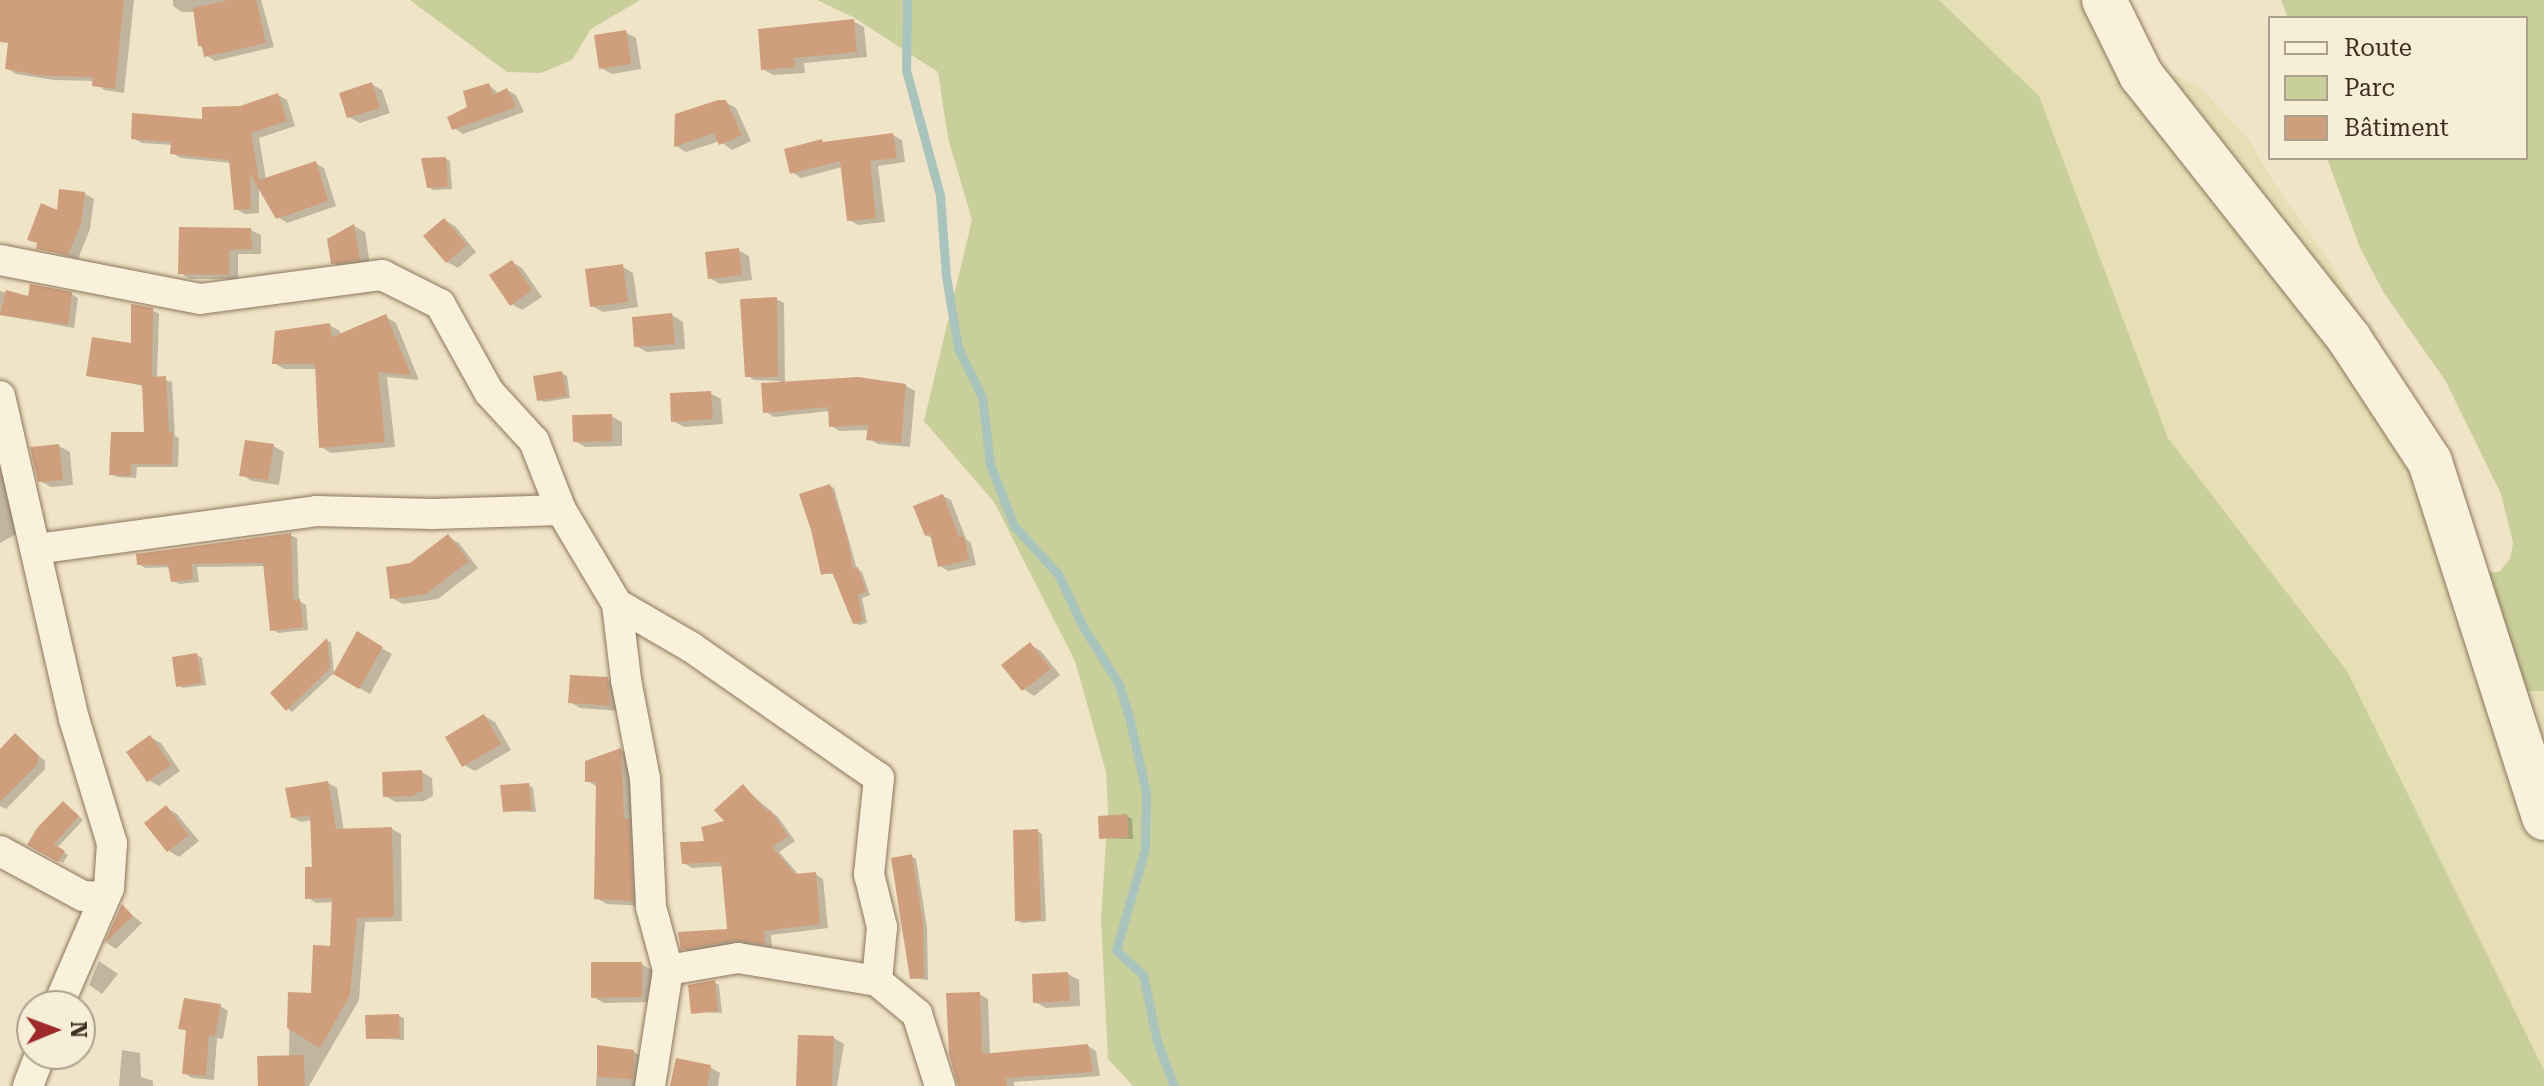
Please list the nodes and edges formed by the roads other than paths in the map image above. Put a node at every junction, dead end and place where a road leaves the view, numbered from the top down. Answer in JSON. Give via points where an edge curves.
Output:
{"nodes":[{"id":1,"x":2104,"y":0,"type":"edge"},
{"id":2,"x":0,"y":260,"type":"edge"},
{"id":3,"x":0,"y":396,"type":"edge"},
{"id":4,"x":561,"y":510,"type":"junction"},
{"id":5,"x":36,"y":549,"type":"junction"},
{"id":6,"x":617,"y":604,"type":"junction"},
{"id":7,"x":2544,"y":818,"type":"edge"},
{"id":8,"x":0,"y":851,"type":"edge"},
{"id":9,"x":104,"y":897,"type":"junction"},
{"id":10,"x":668,"y":970,"type":"junction"},
{"id":11,"x":877,"y":981,"type":"junction"},
{"id":12,"x":65,"y":990,"type":"edge"},
{"id":13,"x":650,"y":1086,"type":"edge"},
{"id":14,"x":940,"y":1086,"type":"edge"}],
"edges":[{"from":1,"to":7,"type":"street","via":[[2141,75],[2350,340],[2430,462]]},
{"from":2,"to":4,"type":"street","via":[[200,299],[382,275],[440,304],[489,392],[534,441]]},
{"from":3,"to":5,"type":"street"},
{"from":4,"to":5,"type":"street","via":[[316,511]]},
{"from":4,"to":6,"type":"street"},
{"from":5,"to":9,"type":"street","via":[[74,719],[112,843]]},
{"from":6,"to":10,"type":"street","via":[[645,779],[651,907]]},
{"from":6,"to":11,"type":"street","via":[[691,647],[879,778],[869,874],[882,927]]},
{"from":8,"to":9,"type":"street","via":[[83,896]]},
{"from":9,"to":12,"type":"street"},
{"from":10,"to":11,"type":"street","via":[[738,958]]},
{"from":10,"to":13,"type":"street"},
{"from":11,"to":14,"type":"street","via":[[917,1014]]}]}
